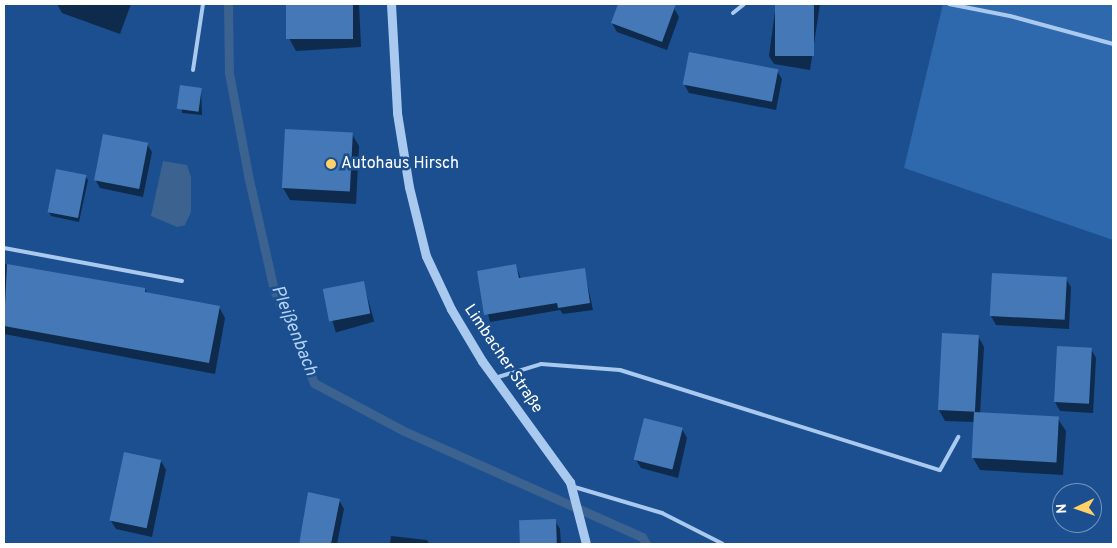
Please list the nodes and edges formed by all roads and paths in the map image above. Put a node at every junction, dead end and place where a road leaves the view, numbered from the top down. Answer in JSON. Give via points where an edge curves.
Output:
{"nodes":[{"id":1,"x":203,"y":4,"type":"edge"},
{"id":2,"x":391,"y":4,"type":"edge"},
{"id":3,"x":744,"y":4,"type":"edge"},
{"id":4,"x":949,"y":4,"type":"edge"},
{"id":5,"x":733,"y":13,"type":"dead end"},
{"id":6,"x":1113,"y":44,"type":"edge"},
{"id":7,"x":193,"y":70,"type":"dead end"},
{"id":8,"x":4,"y":248,"type":"edge"},
{"id":9,"x":182,"y":281,"type":"dead end"},
{"id":10,"x":495,"y":378,"type":"junction"},
{"id":11,"x":958,"y":437,"type":"dead end"},
{"id":12,"x":571,"y":484,"type":"junction"},
{"id":13,"x":586,"y":542,"type":"edge"},
{"id":14,"x":723,"y":544,"type":"edge"}],
"edges":[{"from":1,"to":7,"type":"lane"},
{"from":2,"to":10,"type":"street","name":"Limbacher Straße","via":[[397,113],[409,187],[426,256],[451,309]]},
{"from":3,"to":5,"type":"lane"},
{"from":4,"to":6,"type":"lane","via":[[1010,16]]},
{"from":8,"to":9,"type":"lane"},
{"from":10,"to":11,"type":"lane","via":[[541,364],[620,370],[940,470]]},
{"from":10,"to":12,"type":"street","name":"Limbacher Straße"},
{"from":12,"to":13,"type":"street","name":"Limbacher Straße"},
{"from":12,"to":14,"type":"lane","via":[[662,513]]}]}
